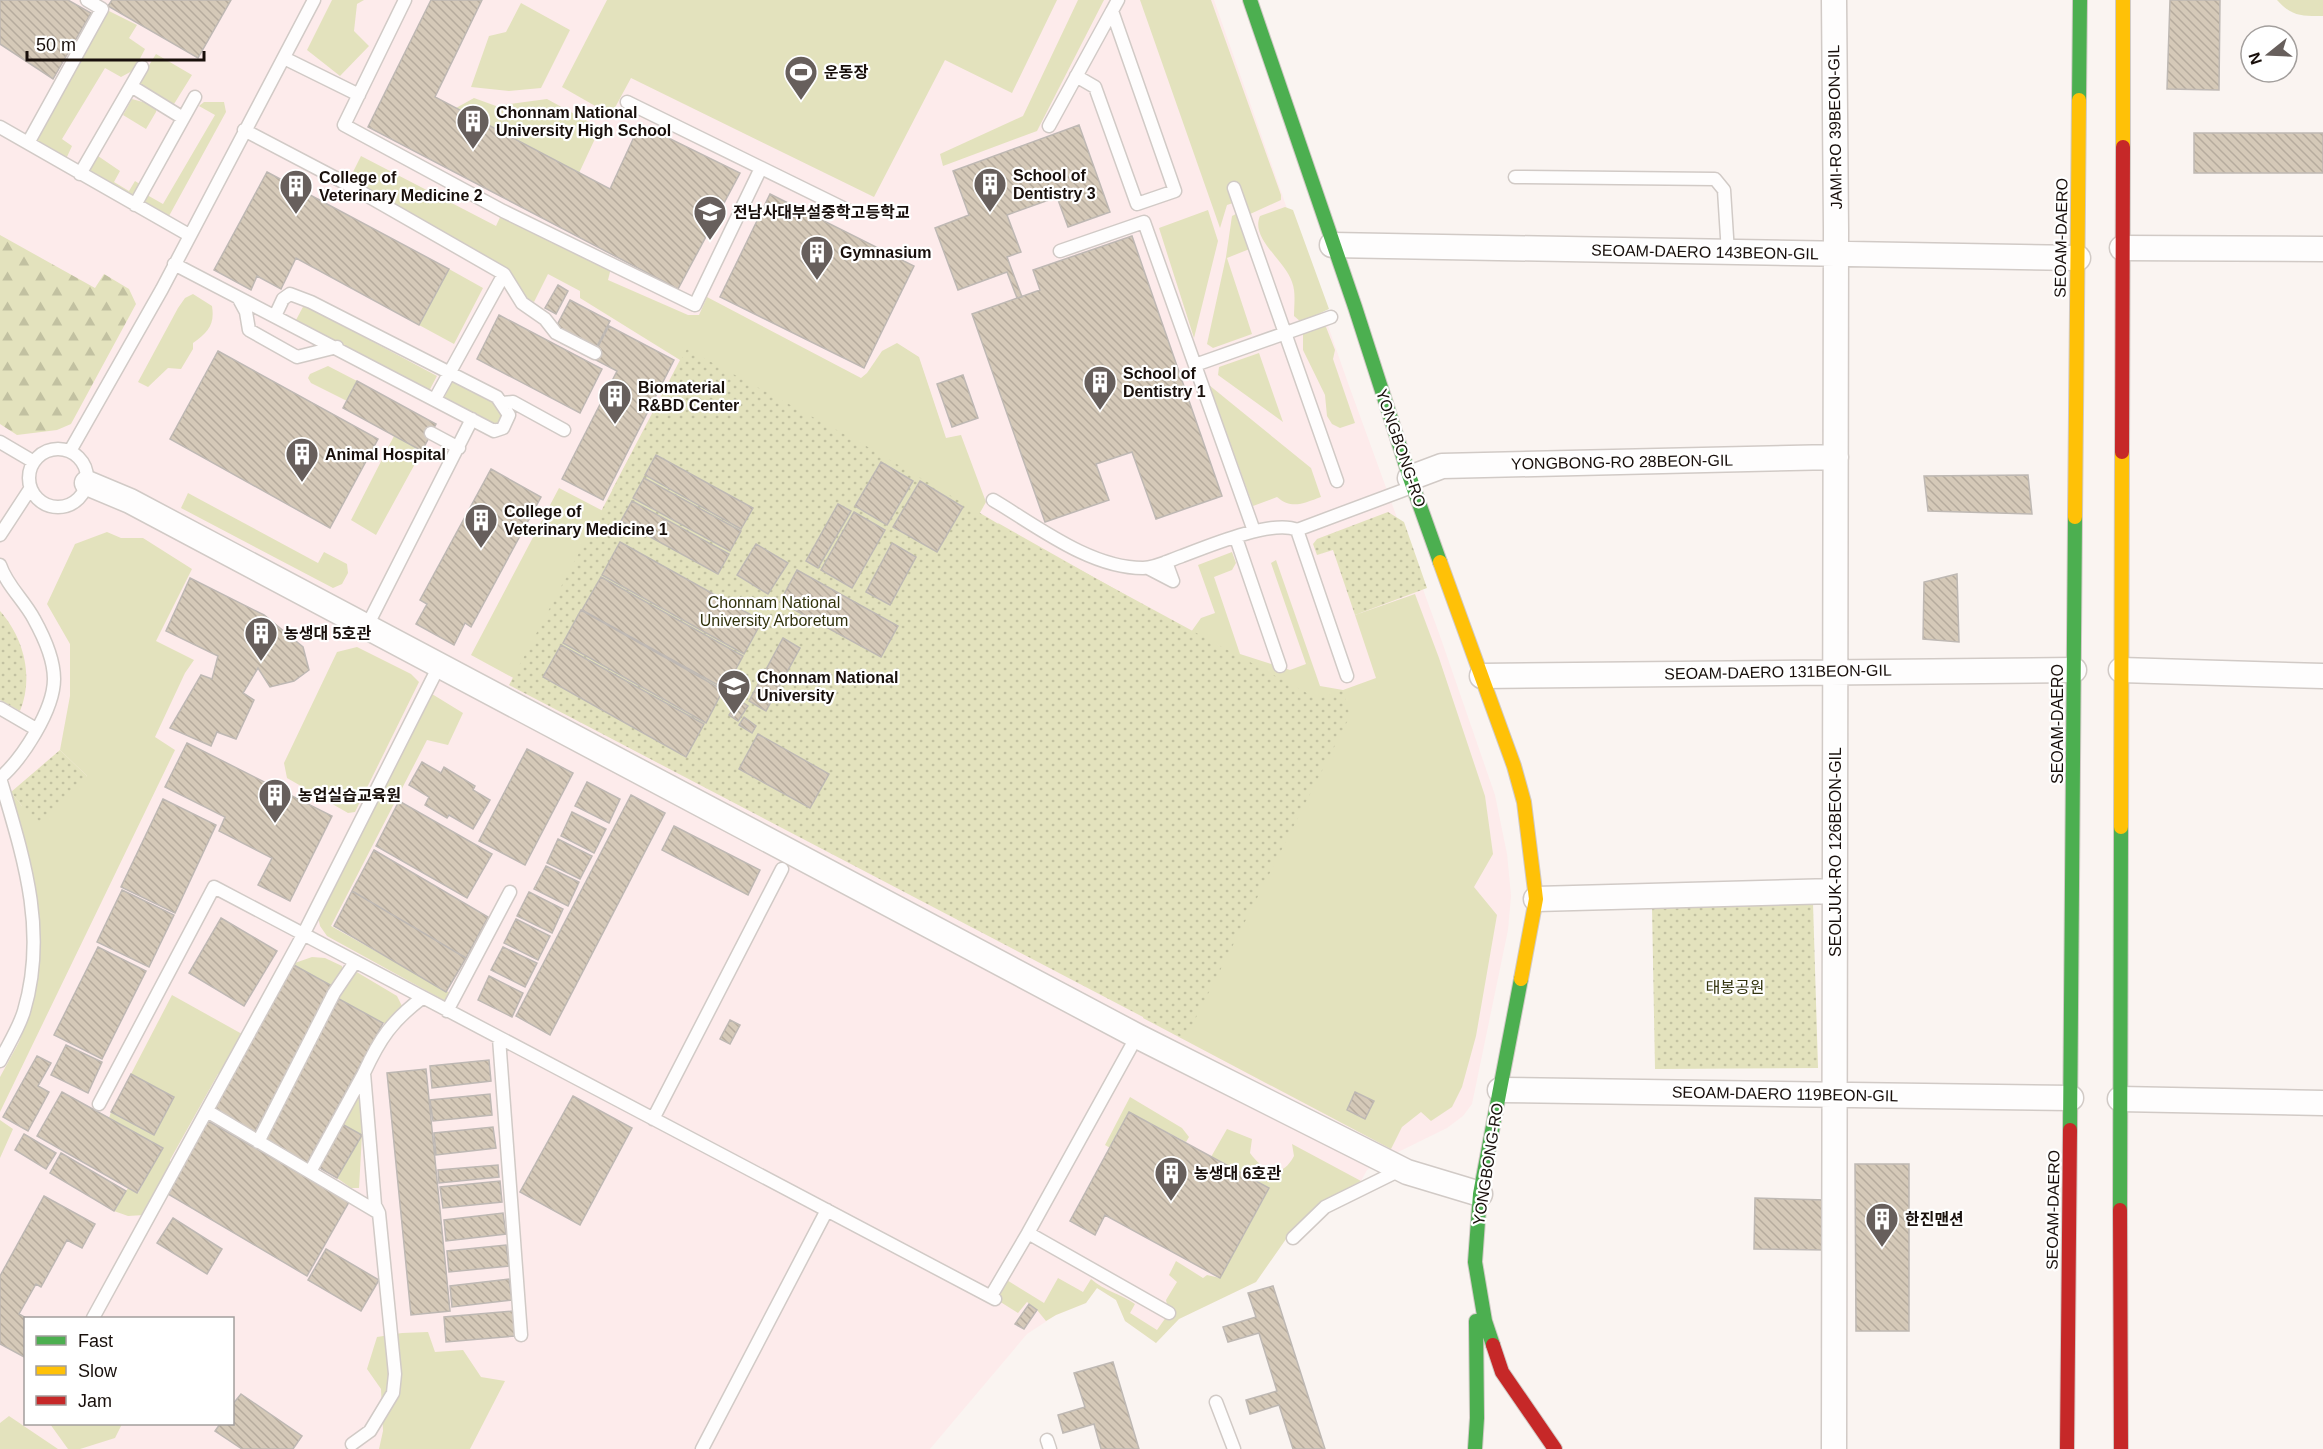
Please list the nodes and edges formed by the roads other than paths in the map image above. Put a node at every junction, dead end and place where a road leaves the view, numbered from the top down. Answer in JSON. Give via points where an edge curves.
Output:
{"nodes":[{"id":1,"x":87,"y":0,"type":"edge"},
{"id":2,"x":314,"y":0,"type":"edge"},
{"id":3,"x":405,"y":0,"type":"edge"},
{"id":4,"x":1250,"y":0,"type":"edge"},
{"id":5,"x":1834,"y":0,"type":"edge"},
{"id":6,"x":2080,"y":0,"type":"edge"},
{"id":7,"x":2123,"y":0,"type":"edge"},
{"id":8,"x":1115,"y":5,"type":"edge"},
{"id":9,"x":284,"y":58,"type":"junction"},
{"id":10,"x":142,"y":67,"type":"dead end"},
{"id":11,"x":1076,"y":76,"type":"junction"},
{"id":12,"x":131,"y":86,"type":"junction"},
{"id":13,"x":359,"y":95,"type":"junction"},
{"id":14,"x":195,"y":97,"type":"dead end"},
{"id":15,"x":627,"y":102,"type":"dead end"},
{"id":16,"x":183,"y":118,"type":"junction"},
{"id":17,"x":1049,"y":126,"type":"dead end"},
{"id":18,"x":0,"y":127,"type":"edge"},
{"id":19,"x":244,"y":130,"type":"junction"},
{"id":20,"x":28,"y":143,"type":"junction"},
{"id":21,"x":761,"y":168,"type":"junction"},
{"id":22,"x":80,"y":174,"type":"junction"},
{"id":23,"x":1515,"y":177,"type":"dead end"},
{"id":24,"x":1234,"y":188,"type":"dead end"},
{"id":25,"x":135,"y":205,"type":"junction"},
{"id":26,"x":851,"y":212,"type":"dead end"},
{"id":27,"x":189,"y":235,"type":"junction"},
{"id":28,"x":1332,"y":245,"type":"junction"},
{"id":29,"x":2122,"y":248,"type":"junction"},
{"id":30,"x":2323,"y":249,"type":"edge"},
{"id":31,"x":1060,"y":251,"type":"dead end"},
{"id":32,"x":1728,"y":253,"type":"junction"},
{"id":33,"x":1836,"y":255,"type":"junction"},
{"id":34,"x":2078,"y":258,"type":"junction"},
{"id":35,"x":174,"y":264,"type":"junction"},
{"id":36,"x":504,"y":274,"type":"junction"},
{"id":37,"x":239,"y":299,"type":"junction"},
{"id":38,"x":274,"y":316,"type":"junction"},
{"id":39,"x":1331,"y":317,"type":"dead end"},
{"id":40,"x":1286,"y":334,"type":"junction"},
{"id":41,"x":337,"y":347,"type":"junction"},
{"id":42,"x":595,"y":354,"type":"dead end"},
{"id":43,"x":1195,"y":365,"type":"junction"},
{"id":44,"x":450,"y":372,"type":"junction"},
{"id":45,"x":435,"y":399,"type":"junction"},
{"id":46,"x":502,"y":403,"type":"junction"},
{"id":47,"x":472,"y":419,"type":"junction"},
{"id":48,"x":564,"y":430,"type":"dead end"},
{"id":49,"x":431,"y":433,"type":"dead end"},
{"id":50,"x":0,"y":442,"type":"edge"},
{"id":51,"x":459,"y":448,"type":"junction"},
{"id":52,"x":70,"y":451,"type":"junction"},
{"id":53,"x":1836,"y":458,"type":"junction"},
{"id":54,"x":34,"y":462,"type":"junction"},
{"id":55,"x":1337,"y":481,"type":"dead end"},
{"id":56,"x":1412,"y":482,"type":"junction"},
{"id":57,"x":87,"y":483,"type":"junction"},
{"id":58,"x":30,"y":489,"type":"junction"},
{"id":59,"x":993,"y":500,"type":"dead end"},
{"id":60,"x":1297,"y":530,"type":"junction"},
{"id":61,"x":1254,"y":531,"type":"junction"},
{"id":62,"x":0,"y":535,"type":"edge"},
{"id":63,"x":1236,"y":538,"type":"junction"},
{"id":64,"x":1166,"y":562,"type":"junction"},
{"id":65,"x":0,"y":565,"type":"edge"},
{"id":66,"x":1148,"y":568,"type":"junction"},
{"id":67,"x":366,"y":626,"type":"junction"},
{"id":68,"x":440,"y":664,"type":"junction"},
{"id":69,"x":1280,"y":666,"type":"dead end"},
{"id":70,"x":2074,"y":670,"type":"junction"},
{"id":71,"x":2121,"y":670,"type":"junction"},
{"id":72,"x":1836,"y":671,"type":"junction"},
{"id":73,"x":1347,"y":676,"type":"dead end"},
{"id":74,"x":1482,"y":676,"type":"junction"},
{"id":75,"x":2323,"y":676,"type":"edge"},
{"id":76,"x":0,"y":708,"type":"edge"},
{"id":77,"x":36,"y":729,"type":"junction"},
{"id":78,"x":0,"y":778,"type":"edge"},
{"id":79,"x":782,"y":869,"type":"dead end"},
{"id":80,"x":1835,"y":891,"type":"junction"},
{"id":81,"x":510,"y":892,"type":"dead end"},
{"id":82,"x":1536,"y":899,"type":"junction"},
{"id":83,"x":303,"y":935,"type":"junction"},
{"id":84,"x":355,"y":962,"type":"junction"},
{"id":85,"x":422,"y":998,"type":"junction"},
{"id":86,"x":447,"y":1011,"type":"junction"},
{"id":87,"x":1137,"y":1036,"type":"junction"},
{"id":88,"x":499,"y":1038,"type":"junction"},
{"id":89,"x":0,"y":1061,"type":"edge"},
{"id":90,"x":364,"y":1073,"type":"junction"},
{"id":91,"x":1500,"y":1090,"type":"junction"},
{"id":92,"x":1835,"y":1094,"type":"junction"},
{"id":93,"x":2071,"y":1098,"type":"junction"},
{"id":94,"x":2120,"y":1099,"type":"junction"},
{"id":95,"x":2323,"y":1103,"type":"edge"},
{"id":96,"x":99,"y":1104,"type":"dead end"},
{"id":97,"x":207,"y":1111,"type":"junction"},
{"id":98,"x":653,"y":1119,"type":"junction"},
{"id":99,"x":258,"y":1142,"type":"junction"},
{"id":100,"x":1401,"y":1169,"type":"junction"},
{"id":101,"x":310,"y":1172,"type":"junction"},
{"id":102,"x":1480,"y":1194,"type":"junction"},
{"id":103,"x":827,"y":1210,"type":"junction"},
{"id":104,"x":379,"y":1213,"type":"junction"},
{"id":105,"x":1028,"y":1233,"type":"junction"},
{"id":106,"x":1293,"y":1238,"type":"dead end"},
{"id":107,"x":1475,"y":1262,"type":"junction"},
{"id":108,"x":1169,"y":1313,"type":"dead end"},
{"id":109,"x":94,"y":1317,"type":"edge"},
{"id":110,"x":521,"y":1335,"type":"dead end"},
{"id":111,"x":1216,"y":1402,"type":"dead end"},
{"id":112,"x":351,"y":1443,"type":"dead end"},
{"id":113,"x":702,"y":1449,"type":"edge"},
{"id":114,"x":1234,"y":1449,"type":"edge"},
{"id":115,"x":1475,"y":1449,"type":"edge"},
{"id":116,"x":1555,"y":1449,"type":"edge"},
{"id":117,"x":1834,"y":1449,"type":"edge"},
{"id":118,"x":2067,"y":1449,"type":"edge"},
{"id":119,"x":2121,"y":1449,"type":"edge"}],
"edges":[{"from":1,"to":20,"type":"lane","via":[[102,9]]},
{"from":2,"to":9,"type":"lane"},
{"from":3,"to":13,"type":"lane"},
{"from":4,"to":28,"type":"main road","name":"YONGBONG-RO"},
{"from":5,"to":33,"type":"street","name":"JAMI-RO 39BEON-GIL"},
{"from":6,"to":34,"type":"main road","name":"SEOAM-DAERO"},
{"from":7,"to":29,"type":"main road"},
{"from":8,"to":11,"type":"lane"},
{"from":8,"to":11,"type":"lane","via":[[1175,191],[1137,204],[1095,87]]},
{"from":9,"to":13,"type":"lane"},
{"from":9,"to":19,"type":"lane"},
{"from":10,"to":12,"type":"lane"},
{"from":11,"to":17,"type":"lane"},
{"from":12,"to":16,"type":"lane"},
{"from":12,"to":22,"type":"lane"},
{"from":13,"to":21,"type":"lane","via":[[344,125],[503,211],[695,305]]},
{"from":14,"to":16,"type":"lane"},
{"from":15,"to":21,"type":"lane"},
{"from":16,"to":25,"type":"lane"},
{"from":18,"to":20,"type":"lane"},
{"from":19,"to":27,"type":"lane"},
{"from":19,"to":36,"type":"lane"},
{"from":20,"to":22,"type":"lane"},
{"from":21,"to":26,"type":"lane"},
{"from":22,"to":25,"type":"lane"},
{"from":23,"to":32,"type":"lane","via":[[1715,180],[1724,190]]},
{"from":24,"to":40,"type":"lane"},
{"from":25,"to":27,"type":"lane"},
{"from":27,"to":35,"type":"lane"},
{"from":28,"to":32,"type":"street","name":"SEOAM-DAERO 143BEON-GIL"},
{"from":28,"to":56,"type":"main road","name":"YONGBONG-RO"},
{"from":29,"to":30,"type":"street"},
{"from":29,"to":71,"type":"main road"},
{"from":31,"to":43,"type":"lane","via":[[1144,222]]},
{"from":32,"to":33,"type":"street","name":"SEOAM-DAERO 143BEON-GIL"},
{"from":33,"to":34,"type":"street","name":"SEOAM-DAERO 143BEON-GIL"},
{"from":33,"to":53,"type":"street","name":"SEOLJUK-RO 126BEON-GIL"},
{"from":34,"to":70,"type":"main road","name":"SEOAM-DAERO"},
{"from":35,"to":37,"type":"lane"},
{"from":35,"to":52,"type":"lane"},
{"from":36,"to":42,"type":"lane","via":[[522,303],[545,319],[556,333]]},
{"from":36,"to":44,"type":"lane"},
{"from":37,"to":38,"type":"lane"},
{"from":37,"to":41,"type":"lane","via":[[249,330],[297,357]]},
{"from":38,"to":41,"type":"lane"},
{"from":38,"to":44,"type":"lane","via":[[290,294]]},
{"from":39,"to":40,"type":"lane"},
{"from":40,"to":43,"type":"lane"},
{"from":40,"to":55,"type":"lane"},
{"from":41,"to":45,"type":"lane"},
{"from":43,"to":61,"type":"lane"},
{"from":44,"to":45,"type":"lane"},
{"from":44,"to":46,"type":"lane"},
{"from":45,"to":47,"type":"lane"},
{"from":46,"to":47,"type":"lane","via":[[509,414],[503,428],[494,431]]},
{"from":46,"to":48,"type":"lane","via":[[513,402]]},
{"from":47,"to":51,"type":"lane"},
{"from":49,"to":51,"type":"lane"},
{"from":50,"to":54,"type":"lane"},
{"from":51,"to":67,"type":"lane"},
{"from":52,"to":54,"type":"lane","via":[[50,450]]},
{"from":52,"to":57,"type":"lane","via":[[82,462]]},
{"from":53,"to":56,"type":"street","name":"YONGBONG-RO 28BEON-GIL","via":[[1442,466]]},
{"from":53,"to":72,"type":"street","name":"SEOLJUK-RO 126BEON-GIL"},
{"from":54,"to":58,"type":"lane","via":[[29,470]]},
{"from":56,"to":60,"type":"lane"},
{"from":56,"to":74,"type":"main road","name":"YONGBONG-RO"},
{"from":57,"to":58,"type":"lane","via":[[76,502],[59,507],[42,502]]},
{"from":57,"to":67,"type":"street","via":[[130,501]]},
{"from":58,"to":62,"type":"lane"},
{"from":59,"to":66,"type":"lane","via":[[1088,556]]},
{"from":60,"to":61,"type":"lane","via":[[1282,526]]},
{"from":60,"to":73,"type":"lane"},
{"from":61,"to":63,"type":"lane"},
{"from":63,"to":64,"type":"lane"},
{"from":63,"to":69,"type":"lane"},
{"from":64,"to":66,"type":"lane"},
{"from":64,"to":66,"type":"lane","via":[[1173,581]]},
{"from":65,"to":77,"type":"lane","via":[[4,578],[33,616],[47,644],[54,680],[45,716]]},
{"from":67,"to":68,"type":"street"},
{"from":68,"to":83,"type":"lane"},
{"from":68,"to":87,"type":"street"},
{"from":70,"to":72,"type":"street","name":"SEOAM-DAERO 131BEON-GIL"},
{"from":70,"to":93,"type":"main road","name":"SEOAM-DAERO"},
{"from":71,"to":75,"type":"street"},
{"from":71,"to":94,"type":"main road"},
{"from":72,"to":74,"type":"street","name":"SEOAM-DAERO 131BEON-GIL"},
{"from":72,"to":80,"type":"street","name":"SEOLJUK-RO 126BEON-GIL"},
{"from":74,"to":82,"type":"main road","name":"YONGBONG-RO","via":[[1524,802]]},
{"from":76,"to":77,"type":"lane"},
{"from":77,"to":78,"type":"lane","via":[[16,762]]},
{"from":78,"to":89,"type":"lane","via":[[32,898],[34,951],[23,1014]]},
{"from":79,"to":98,"type":"lane"},
{"from":80,"to":82,"type":"street"},
{"from":80,"to":92,"type":"street","name":"SEOLJUK-RO 126BEON-GIL"},
{"from":81,"to":86,"type":"lane"},
{"from":82,"to":91,"type":"main road","name":"YONGBONG-RO"},
{"from":83,"to":84,"type":"lane"},
{"from":83,"to":96,"type":"lane","via":[[214,887]]},
{"from":83,"to":97,"type":"lane"},
{"from":84,"to":85,"type":"lane"},
{"from":84,"to":99,"type":"lane","via":[[334,993]]},
{"from":85,"to":86,"type":"lane"},
{"from":85,"to":90,"type":"lane","via":[[399,1015]]},
{"from":86,"to":88,"type":"lane"},
{"from":87,"to":100,"type":"street"},
{"from":87,"to":105,"type":"lane"},
{"from":88,"to":98,"type":"lane"},
{"from":88,"to":110,"type":"lane"},
{"from":90,"to":101,"type":"lane"},
{"from":90,"to":104,"type":"lane","via":[[375,1205]]},
{"from":91,"to":92,"type":"street","name":"SEOAM-DAERO 119BEON-GIL"},
{"from":91,"to":102,"type":"main road","name":"YONGBONG-RO"},
{"from":92,"to":93,"type":"street","name":"SEOAM-DAERO 119BEON-GIL"},
{"from":92,"to":117,"type":"street","name":"SEOLJUK-RO 126BEON-GIL"},
{"from":93,"to":118,"type":"main road","name":"SEOAM-DAERO"},
{"from":94,"to":95,"type":"street"},
{"from":94,"to":119,"type":"main road"},
{"from":97,"to":99,"type":"lane"},
{"from":97,"to":109,"type":"lane"},
{"from":98,"to":103,"type":"lane"},
{"from":99,"to":101,"type":"lane"},
{"from":100,"to":102,"type":"street"},
{"from":100,"to":106,"type":"lane","via":[[1324,1207]]},
{"from":101,"to":104,"type":"lane"},
{"from":102,"to":107,"type":"main road","name":"YONGBONG-RO"},
{"from":103,"to":105,"type":"lane","via":[[993,1298]]},
{"from":103,"to":113,"type":"lane"},
{"from":104,"to":112,"type":"lane","via":[[395,1374],[393,1393],[370,1431]]},
{"from":105,"to":108,"type":"lane"},
{"from":107,"to":115,"type":"main road"},
{"from":107,"to":116,"type":"main road","name":"YONGBONG-RO","via":[[1485,1321],[1502,1372]]},
{"from":111,"to":114,"type":"lane"}]}
